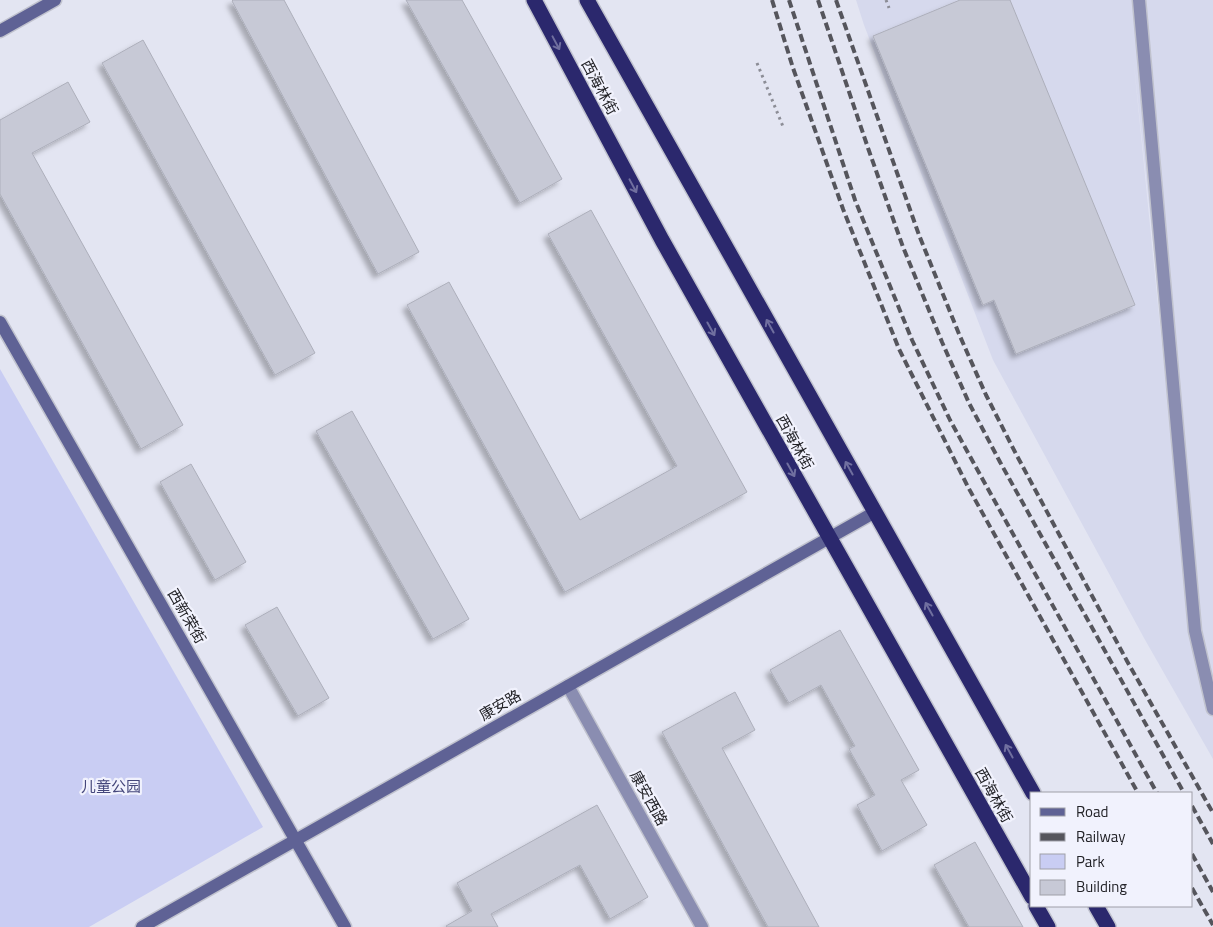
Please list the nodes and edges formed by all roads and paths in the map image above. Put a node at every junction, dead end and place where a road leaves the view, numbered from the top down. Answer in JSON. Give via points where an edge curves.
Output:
{"nodes":[{"id":1,"x":55,"y":0,"type":"edge"},
{"id":2,"x":534,"y":0,"type":"edge"},
{"id":3,"x":587,"y":0,"type":"edge"},
{"id":4,"x":886,"y":0,"type":"edge"},
{"id":5,"x":1139,"y":0,"type":"edge"},
{"id":6,"x":889,"y":8,"type":"dead end"},
{"id":7,"x":0,"y":31,"type":"edge"},
{"id":8,"x":756,"y":63,"type":"dead end"},
{"id":9,"x":784,"y":129,"type":"dead end"},
{"id":10,"x":0,"y":322,"type":"edge"},
{"id":11,"x":874,"y":512,"type":"junction"},
{"id":12,"x":829,"y":537,"type":"junction"},
{"id":13,"x":568,"y":686,"type":"junction"},
{"id":14,"x":1213,"y":709,"type":"edge"},
{"id":15,"x":1032,"y":792,"type":"edge"},
{"id":16,"x":296,"y":840,"type":"junction"},
{"id":17,"x":1030,"y":894,"type":"edge"},
{"id":18,"x":1037,"y":907,"type":"edge"},
{"id":19,"x":1097,"y":907,"type":"edge"},
{"id":20,"x":142,"y":927,"type":"edge"},
{"id":21,"x":345,"y":927,"type":"edge"},
{"id":22,"x":702,"y":927,"type":"edge"},
{"id":23,"x":1048,"y":927,"type":"edge"},
{"id":24,"x":1108,"y":927,"type":"edge"}],
"edges":[{"from":1,"to":7,"type":"street"},
{"from":2,"to":12,"type":"highway","name":"西海林街","one_way":true,"via":[[662,240]]},
{"from":11,"to":3,"type":"highway","name":"西海林街","one_way":true},
{"from":4,"to":6,"type":"path"},
{"from":5,"to":14,"type":"lane","via":[[1195,631]]},
{"from":8,"to":9,"type":"path"},
{"from":10,"to":16,"type":"street","name":"西新荣街"},
{"from":11,"to":12,"type":"street","name":"康安路"},
{"from":15,"to":11,"type":"highway","name":"西海林街","one_way":true},
{"from":12,"to":13,"type":"street","name":"康安路"},
{"from":12,"to":17,"type":"highway","name":"西海林街"},
{"from":13,"to":16,"type":"street","name":"康安路"},
{"from":13,"to":22,"type":"lane","name":"康安西路"},
{"from":16,"to":20,"type":"street","name":"康安路"},
{"from":16,"to":21,"type":"street","name":"西新荣街"},
{"from":18,"to":23,"type":"highway"},
{"from":19,"to":24,"type":"highway"}]}
